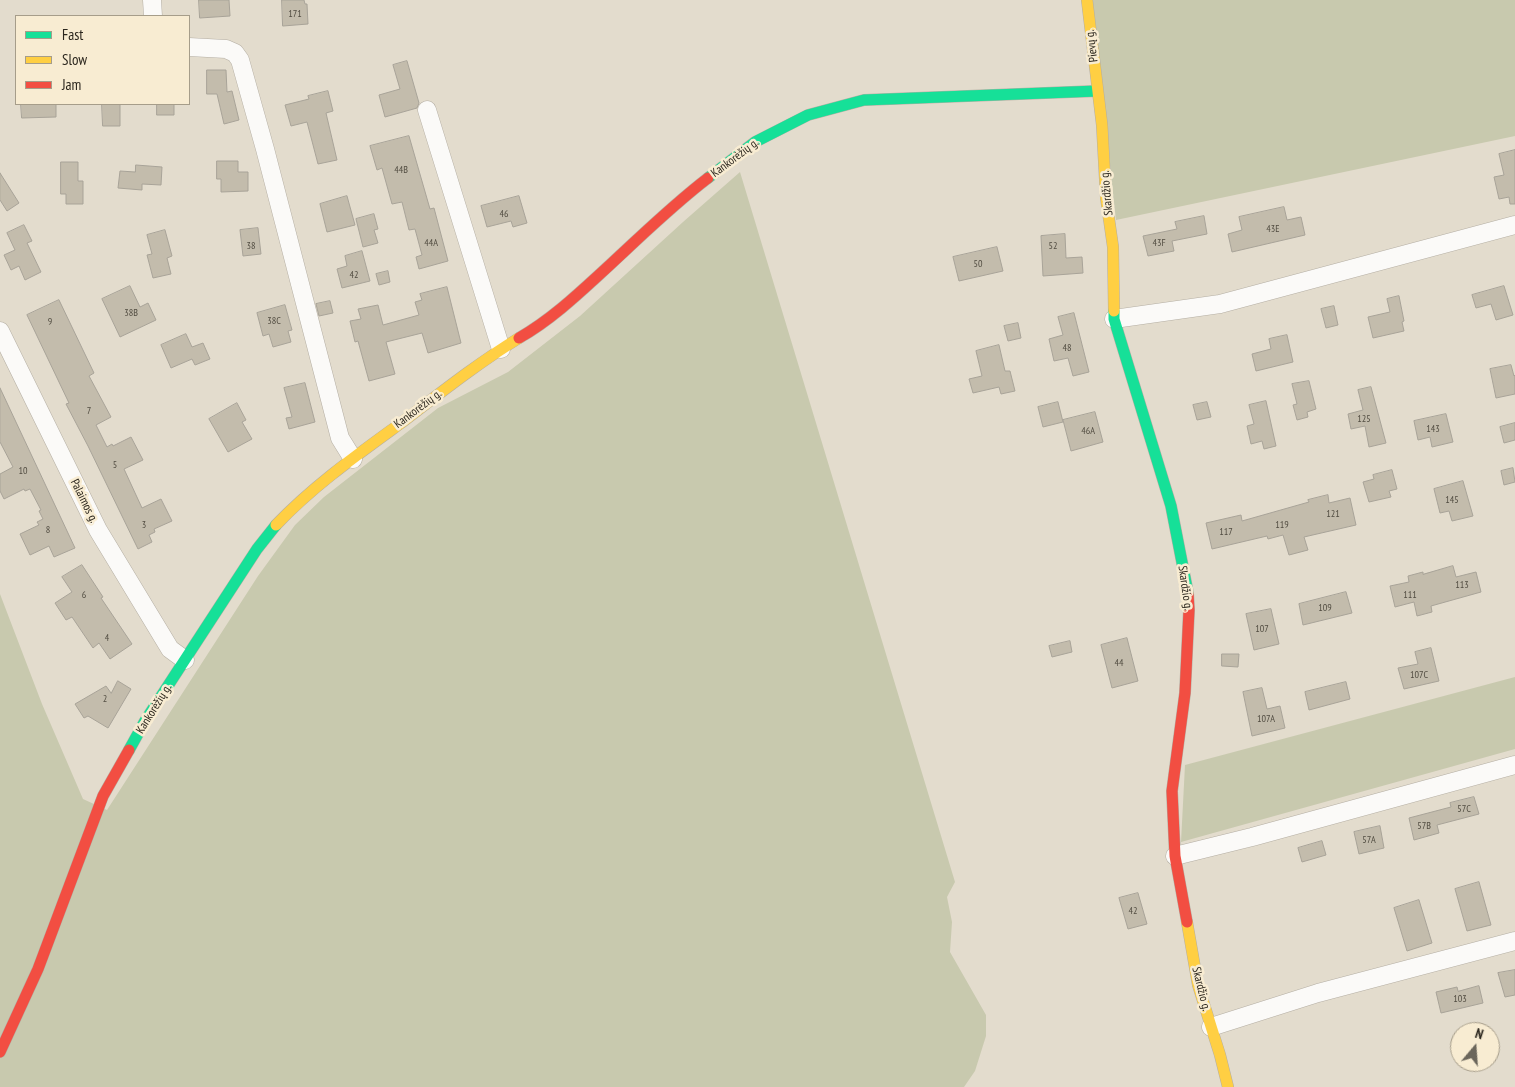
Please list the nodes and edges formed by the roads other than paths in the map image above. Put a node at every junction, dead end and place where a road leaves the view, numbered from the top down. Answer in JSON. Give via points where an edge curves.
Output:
{"nodes":[{"id":1,"x":152,"y":0,"type":"edge"},
{"id":2,"x":1087,"y":0,"type":"edge"},
{"id":3,"x":154,"y":15,"type":"edge"},
{"id":4,"x":190,"y":47,"type":"edge"},
{"id":5,"x":1097,"y":91,"type":"junction"},
{"id":6,"x":428,"y":110,"type":"dead end"},
{"id":7,"x":1515,"y":225,"type":"edge"},
{"id":8,"x":1114,"y":318,"type":"junction"},
{"id":9,"x":0,"y":331,"type":"edge"},
{"id":10,"x":501,"y":350,"type":"junction"},
{"id":11,"x":352,"y":458,"type":"junction"},
{"id":12,"x":185,"y":660,"type":"junction"},
{"id":13,"x":1515,"y":765,"type":"edge"},
{"id":14,"x":1175,"y":856,"type":"junction"},
{"id":15,"x":1515,"y":941,"type":"edge"},
{"id":16,"x":1211,"y":1027,"type":"junction"},
{"id":17,"x":0,"y":1052,"type":"edge"},
{"id":18,"x":1228,"y":1087,"type":"edge"}],
"edges":[{"from":1,"to":3,"type":"street"},
{"from":2,"to":5,"type":"street","name":"Pievų g."},
{"from":4,"to":11,"type":"street","via":[[226,49],[240,60],[340,438]]},
{"from":5,"to":8,"type":"street","name":"Skardžio g.","via":[[1113,247]]},
{"from":5,"to":10,"type":"street","name":"Kankorėžių g.","via":[[864,100],[808,115],[755,142],[686,195],[578,294],[533,330]]},
{"from":6,"to":10,"type":"street"},
{"from":7,"to":8,"type":"street","via":[[1220,304]]},
{"from":8,"to":14,"type":"street","name":"Skardžio g.","via":[[1171,506],[1188,594],[1185,693],[1172,791]]},
{"from":9,"to":12,"type":"street","name":"Palaimos g.","via":[[98,530],[170,649]]},
{"from":10,"to":11,"type":"street","name":"Kankorėžių g."},
{"from":11,"to":12,"type":"street","name":"Kankorėžių g.","via":[[275,526]]},
{"from":12,"to":17,"type":"street","name":"Kankorėžių g.","via":[[103,796],[38,969]]},
{"from":13,"to":14,"type":"street"},
{"from":14,"to":16,"type":"street","name":"Skardžio g.","via":[[1198,984]]},
{"from":15,"to":16,"type":"street","via":[[1318,993]]},
{"from":16,"to":18,"type":"street","name":"Skardžio g."}]}
